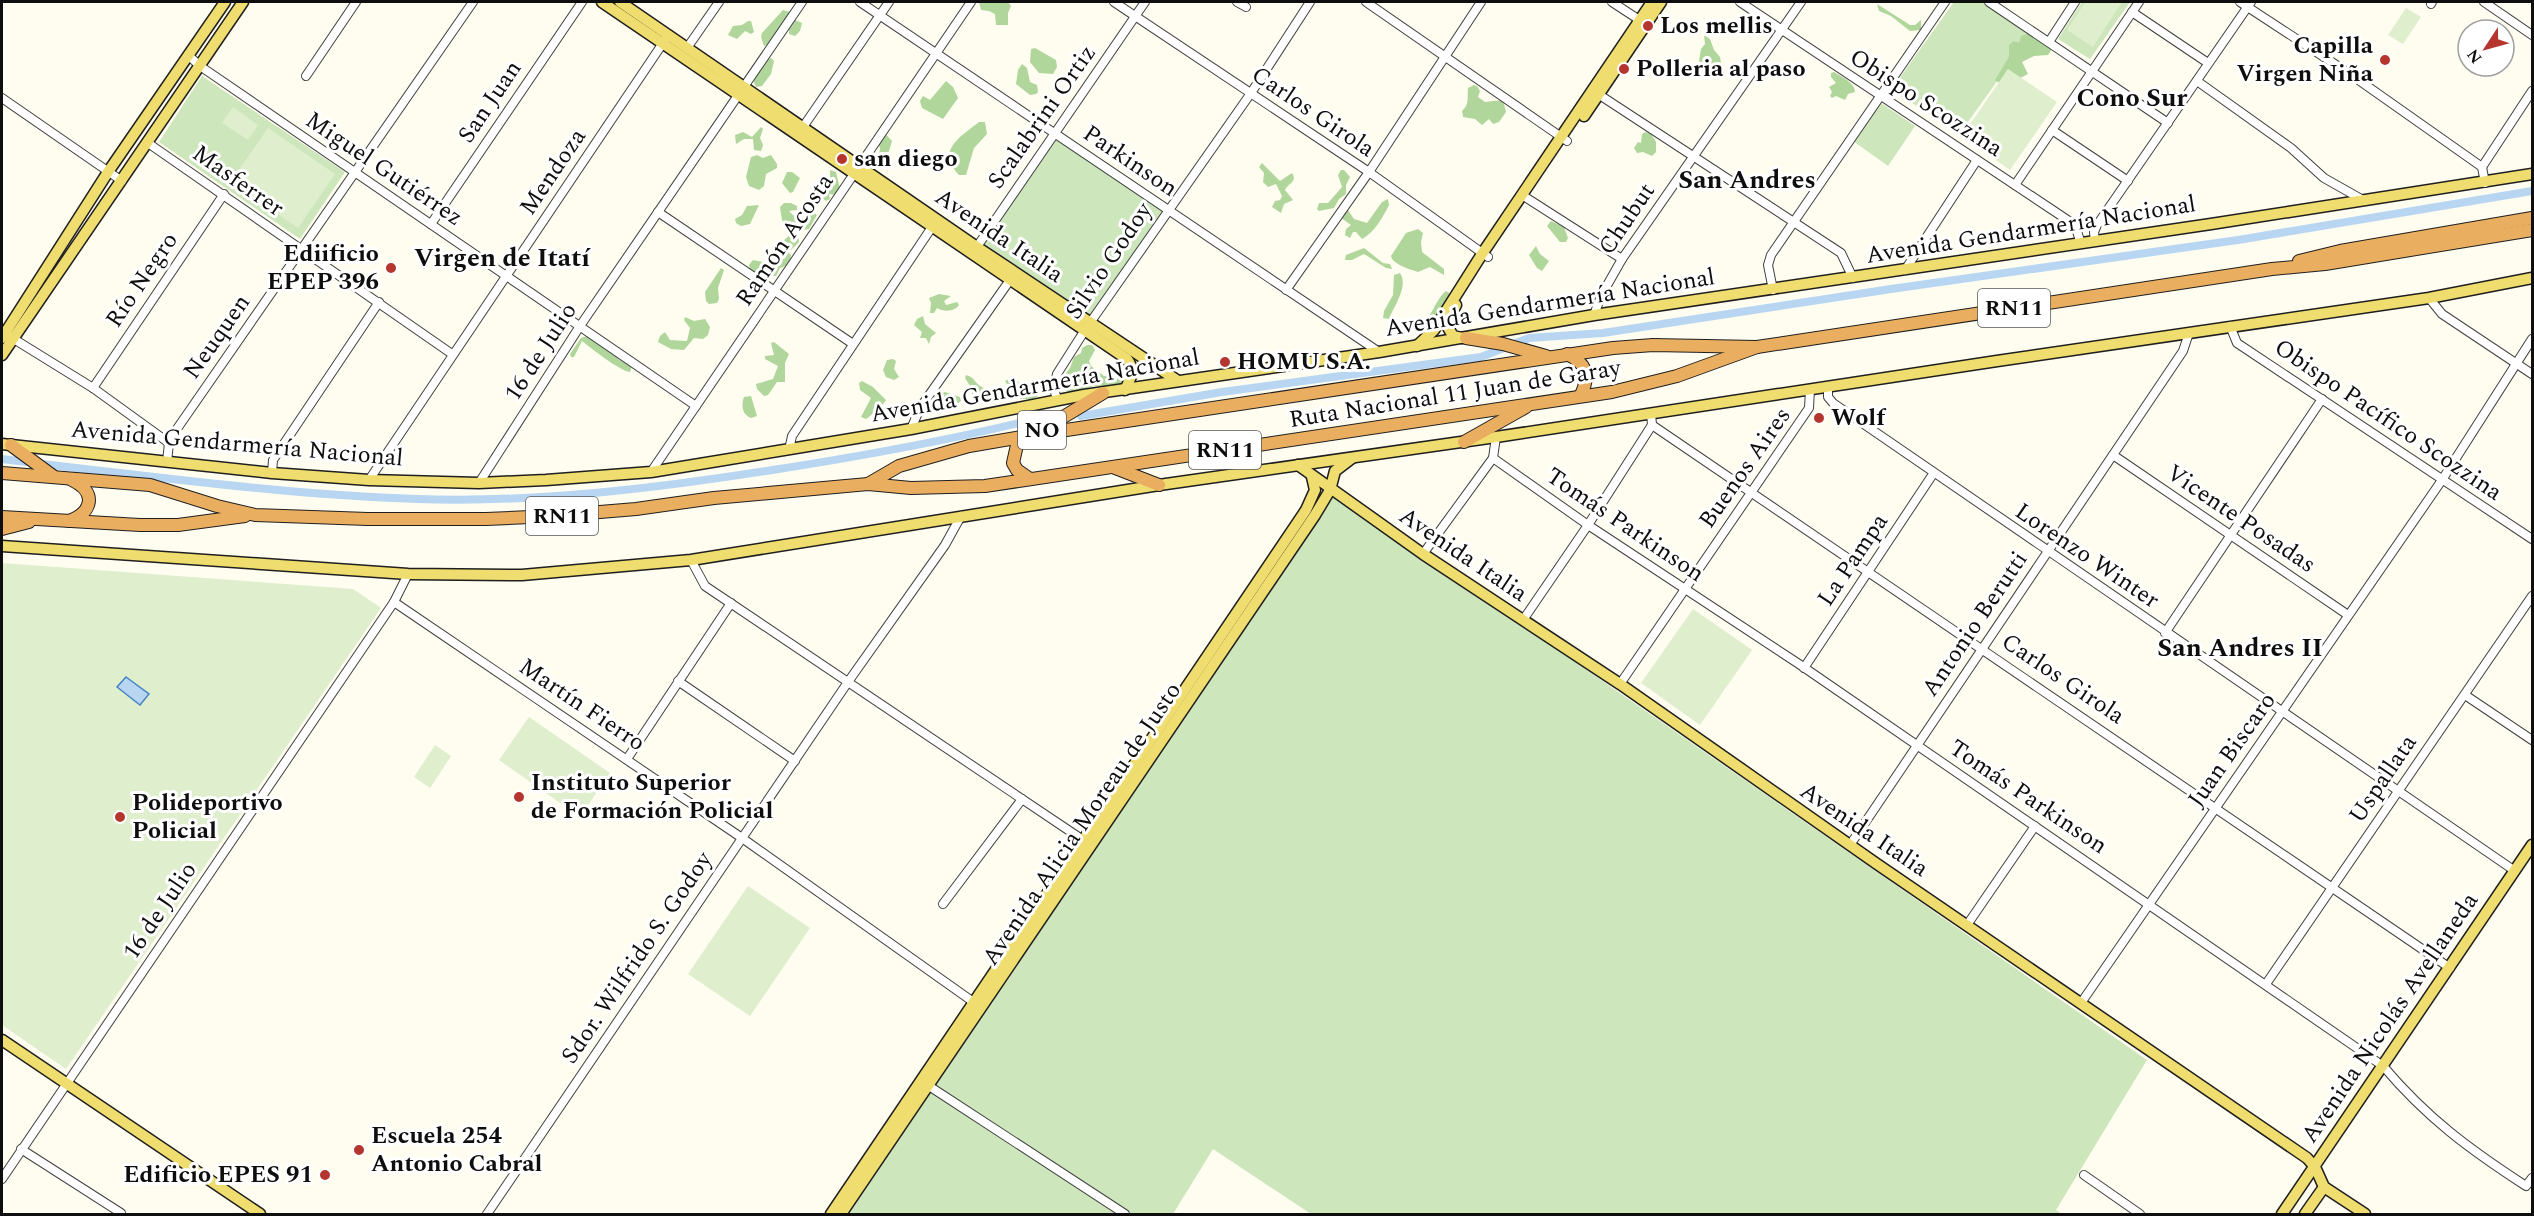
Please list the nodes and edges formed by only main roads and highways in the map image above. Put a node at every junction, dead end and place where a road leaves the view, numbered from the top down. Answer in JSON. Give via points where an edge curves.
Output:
{"nodes":[{"id":1,"x":225,"y":2,"type":"edge"},
{"id":2,"x":243,"y":2,"type":"edge"},
{"id":3,"x":602,"y":2,"type":"edge"},
{"id":4,"x":620,"y":2,"type":"edge"},
{"id":5,"x":1652,"y":2,"type":"edge"},
{"id":6,"x":1661,"y":2,"type":"edge"},
{"id":7,"x":633,"y":5,"type":"edge"},
{"id":8,"x":1643,"y":22,"type":"junction"},
{"id":9,"x":666,"y":39,"type":"junction"},
{"id":10,"x":742,"y":91,"type":"junction"},
{"id":11,"x":857,"y":170,"type":"junction"},
{"id":12,"x":2532,"y":174,"type":"edge"},
{"id":13,"x":2532,"y":218,"type":"edge"},
{"id":14,"x":2532,"y":232,"type":"edge"},
{"id":15,"x":975,"y":250,"type":"junction"},
{"id":16,"x":1485,"y":255,"type":"junction"},
{"id":17,"x":2272,"y":269,"type":"junction"},
{"id":18,"x":2532,"y":278,"type":"edge"},
{"id":19,"x":1088,"y":327,"type":"junction"},
{"id":20,"x":6,"y":336,"type":"edge"},
{"id":21,"x":1466,"y":339,"type":"junction"},
{"id":22,"x":1417,"y":346,"type":"junction"},
{"id":23,"x":1757,"y":347,"type":"junction"},
{"id":24,"x":1567,"y":354,"type":"junction"},
{"id":25,"x":2,"y":355,"type":"edge"},
{"id":26,"x":1550,"y":357,"type":"junction"},
{"id":27,"x":1178,"y":381,"type":"junction"},
{"id":28,"x":1125,"y":390,"type":"junction"},
{"id":29,"x":1103,"y":393,"type":"junction"},
{"id":30,"x":1581,"y":395,"type":"junction"},
{"id":31,"x":1534,"y":403,"type":"junction"},
{"id":32,"x":1033,"y":435,"type":"junction"},
{"id":33,"x":1464,"y":442,"type":"junction"},
{"id":34,"x":6,"y":444,"type":"edge"},
{"id":35,"x":1353,"y":457,"type":"junction"},
{"id":36,"x":1298,"y":465,"type":"junction"},
{"id":37,"x":1114,"y":467,"type":"junction"},
{"id":38,"x":2,"y":473,"type":"edge"},
{"id":39,"x":54,"y":477,"type":"junction"},
{"id":40,"x":1312,"y":477,"type":"junction"},
{"id":41,"x":70,"y":478,"type":"junction"},
{"id":42,"x":1030,"y":479,"type":"junction"},
{"id":43,"x":868,"y":484,"type":"junction"},
{"id":44,"x":1159,"y":485,"type":"junction"},
{"id":45,"x":1330,"y":490,"type":"junction"},
{"id":46,"x":255,"y":514,"type":"junction"},
{"id":47,"x":2,"y":517,"type":"edge"},
{"id":48,"x":39,"y":519,"type":"junction"},
{"id":49,"x":68,"y":521,"type":"junction"},
{"id":50,"x":2,"y":529,"type":"edge"},
{"id":51,"x":2,"y":546,"type":"edge"},
{"id":52,"x":1089,"y":843,"type":"junction"},
{"id":53,"x":2532,"y":844,"type":"edge"},
{"id":54,"x":2529,"y":857,"type":"edge"},
{"id":55,"x":978,"y":1005,"type":"junction"},
{"id":56,"x":2,"y":1040,"type":"edge"},
{"id":57,"x":2315,"y":1167,"type":"junction"},
{"id":58,"x":2324,"y":1186,"type":"junction"},
{"id":59,"x":260,"y":1215,"type":"edge"},
{"id":60,"x":831,"y":1215,"type":"edge"},
{"id":61,"x":841,"y":1215,"type":"edge"},
{"id":62,"x":2282,"y":1215,"type":"edge"},
{"id":63,"x":2305,"y":1215,"type":"edge"},
{"id":64,"x":2365,"y":1215,"type":"edge"}],
"edges":[{"from":1,"to":20,"type":"main road","via":[[108,171]]},
{"from":2,"to":20,"type":"main road","via":[[122,181]]},
{"from":3,"to":9,"type":"main road","name":"Avenida Italia"},
{"from":4,"to":7,"type":"main road","name":"Avenida Italia"},
{"from":5,"to":8,"type":"main road"},
{"from":6,"to":8,"type":"main road"},
{"from":7,"to":9,"type":"main road","name":"Avenida Italia"},
{"from":8,"to":16,"type":"main road"},
{"from":9,"to":10,"type":"main road","name":"Avenida Italia"},
{"from":9,"to":10,"type":"main road","name":"Avenida Italia","via":[[687,48]]},
{"from":10,"to":11,"type":"main road","name":"Avenida Italia"},
{"from":10,"to":11,"type":"main road","name":"Avenida Italia","via":[[803,127]]},
{"from":11,"to":15,"type":"main road","name":"Avenida Italia"},
{"from":11,"to":15,"type":"main road","name":"Avenida Italia","via":[[932,227]]},
{"from":12,"to":21,"type":"main road","name":"Avenida Gendarmería Nacional","via":[[1594,315]]},
{"from":13,"to":17,"type":"highway","name":"Ruta Nacional 11 Juan de Garay","number":"RN11","via":[[2340,251]]},
{"from":14,"to":17,"type":"highway","name":"Ruta Nacional 11 Juan de Garay","number":"RN11"},
{"from":15,"to":19,"type":"main road","name":"Avenida Italia"},
{"from":15,"to":19,"type":"main road","name":"Avenida Italia","via":[[1010,280]]},
{"from":16,"to":21,"type":"main road","via":[[1446,324],[1454,336]]},
{"from":16,"to":22,"type":"main road","via":[[1434,330]]},
{"from":17,"to":23,"type":"highway","name":"Ruta Nacional 11 Juan de Garay","number":"RN11"},
{"from":18,"to":33,"type":"main road","via":[[2429,298]]},
{"from":19,"to":27,"type":"main road","name":"Avenida Italia"},
{"from":19,"to":28,"type":"main road","name":"Avenida Italia","via":[[1133,367]]},
{"from":20,"to":25,"type":"main road"},
{"from":21,"to":22,"type":"main road","name":"Avenida Gendarmería Nacional"},
{"from":21,"to":26,"type":"highway"},
{"from":22,"to":27,"type":"main road","name":"Avenida Gendarmería Nacional"},
{"from":23,"to":24,"type":"highway","name":"Ruta Nacional 11 Juan de Garay","number":"RN11","via":[[1653,345]]},
{"from":23,"to":30,"type":"highway","name":"Ruta Nacional 11 Juan de Garay","number":"RN11","via":[[1643,386]]},
{"from":24,"to":26,"type":"highway","name":"Ruta Nacional 11 Juan de Garay","number":"RN11"},
{"from":24,"to":30,"type":"highway","via":[[1586,370]]},
{"from":26,"to":32,"type":"highway","name":"Ruta Nacional 11 Juan de Garay","number":"RN11"},
{"from":27,"to":28,"type":"main road","name":"Avenida Gendarmería Nacional"},
{"from":28,"to":29,"type":"main road","name":"Avenida Gendarmería Nacional"},
{"from":29,"to":32,"type":"highway","number":"NO"},
{"from":29,"to":34,"type":"main road","name":"Avenida Gendarmería Nacional","via":[[651,472],[546,480],[369,480]]},
{"from":30,"to":31,"type":"highway","name":"Ruta Nacional 11 Juan de Garay","number":"RN11"},
{"from":31,"to":33,"type":"highway"},
{"from":31,"to":37,"type":"highway","name":"Ruta Nacional 11 Juan de Garay","number":"RN11"},
{"from":32,"to":42,"type":"highway","number":"NO","via":[[1017,445],[1013,463]]},
{"from":32,"to":43,"type":"highway","name":"Ruta Nacional 11 Juan de Garay","number":"RN11","via":[[969,446],[899,466]]},
{"from":33,"to":35,"type":"main road"},
{"from":34,"to":39,"type":"highway"},
{"from":35,"to":36,"type":"main road"},
{"from":35,"to":45,"type":"main road","name":"Avenida Alicia Moreau de Justo","via":[[1335,471]]},
{"from":36,"to":40,"type":"main road","name":"Avenida Italia"},
{"from":36,"to":44,"type":"main road"},
{"from":37,"to":42,"type":"highway","name":"Ruta Nacional 11 Juan de Garay","number":"RN11"},
{"from":37,"to":44,"type":"highway"},
{"from":38,"to":39,"type":"highway","name":"Ruta Nacional 11 Juan de Garay","number":"RN11"},
{"from":39,"to":41,"type":"highway","name":"Ruta Nacional 11 Juan de Garay","number":"RN11"},
{"from":40,"to":45,"type":"main road","name":"Avenida Italia"},
{"from":40,"to":52,"type":"main road","name":"Avenida Alicia Moreau de Justo","via":[[1315,490],[1306,510]]},
{"from":41,"to":46,"type":"highway","name":"Ruta Nacional 11 Juan de Garay","number":"RN11","via":[[150,485]]},
{"from":41,"to":49,"type":"highway","via":[[83,484],[90,504],[85,513]]},
{"from":42,"to":43,"type":"highway","name":"Ruta Nacional 11 Juan de Garay","number":"RN11","via":[[985,486],[911,488]]},
{"from":43,"to":46,"type":"highway","name":"Ruta Nacional 11 Juan de Garay","number":"RN11","via":[[541,517],[434,520]]},
{"from":44,"to":51,"type":"main road","via":[[692,560],[522,575],[408,574]]},
{"from":45,"to":52,"type":"main road","name":"Avenida Alicia Moreau de Justo"},
{"from":45,"to":57,"type":"main road","name":"Avenida Italia","via":[[1620,684]]},
{"from":46,"to":49,"type":"highway","name":"Ruta Nacional 11 Juan de Garay","number":"RN11","via":[[178,525]]},
{"from":47,"to":48,"type":"highway","name":"Ruta Nacional 11 Juan de Garay","number":"RN11"},
{"from":48,"to":49,"type":"highway","name":"Ruta Nacional 11 Juan de Garay","number":"RN11"},
{"from":48,"to":50,"type":"highway"},
{"from":52,"to":55,"type":"main road","name":"Avenida Alicia Moreau de Justo"},
{"from":53,"to":54,"type":"main road","name":"Avenida Nicolás Avellaneda"},
{"from":54,"to":57,"type":"main road","name":"Avenida Nicolás Avellaneda","via":[[2515,871]]},
{"from":55,"to":60,"type":"main road","name":"Avenida Alicia Moreau de Justo"},
{"from":55,"to":61,"type":"main road","name":"Avenida Alicia Moreau de Justo","via":[[929,1086]]},
{"from":56,"to":59,"type":"main road"},
{"from":57,"to":58,"type":"main road","name":"Avenida Italia"},
{"from":57,"to":62,"type":"main road","name":"Avenida Nicolás Avellaneda"},
{"from":58,"to":63,"type":"main road"},
{"from":58,"to":64,"type":"main road","name":"Avenida Italia"}]}
